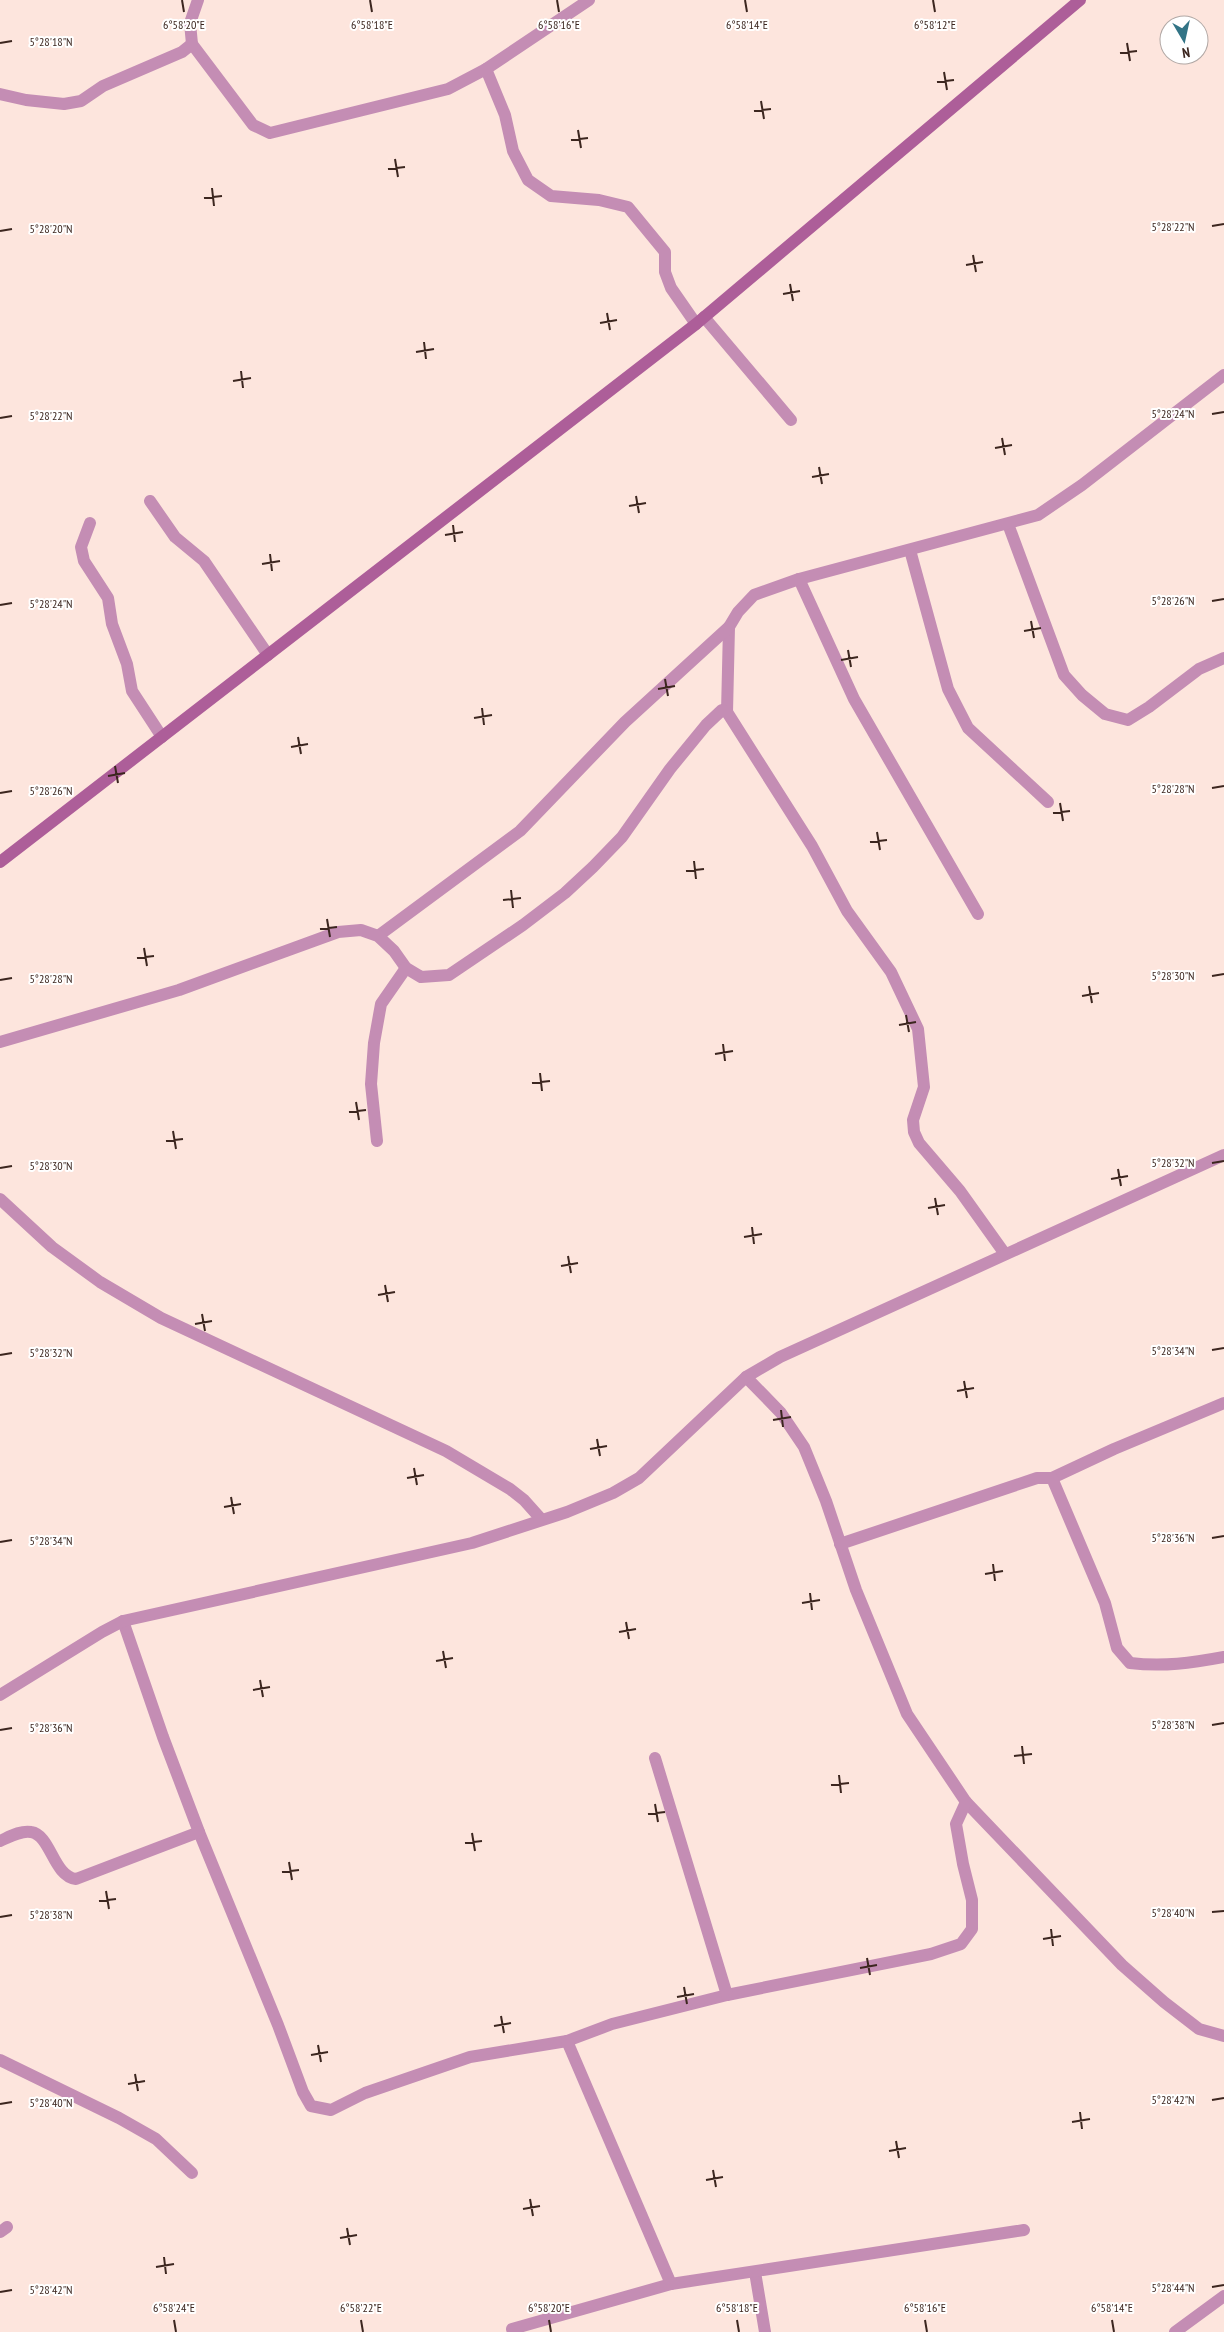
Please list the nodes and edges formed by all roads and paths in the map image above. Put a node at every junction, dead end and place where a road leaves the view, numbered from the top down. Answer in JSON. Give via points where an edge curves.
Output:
{"nodes":[{"id":1,"x":198,"y":0,"type":"edge"},
{"id":2,"x":1080,"y":0,"type":"edge"},
{"id":3,"x":583,"y":2,"type":"edge"},
{"id":4,"x":192,"y":44,"type":"junction"},
{"id":5,"x":486,"y":69,"type":"junction"},
{"id":6,"x":0,"y":94,"type":"edge"},
{"id":7,"x":700,"y":321,"type":"junction"},
{"id":8,"x":1224,"y":375,"type":"edge"},
{"id":9,"x":791,"y":420,"type":"dead end"},
{"id":10,"x":150,"y":501,"type":"dead end"},
{"id":11,"x":90,"y":523,"type":"dead end"},
{"id":12,"x":1008,"y":524,"type":"junction"},
{"id":13,"x":910,"y":550,"type":"junction"},
{"id":14,"x":800,"y":579,"type":"junction"},
{"id":15,"x":729,"y":626,"type":"junction"},
{"id":16,"x":268,"y":655,"type":"junction"},
{"id":17,"x":1224,"y":658,"type":"edge"},
{"id":18,"x":727,"y":712,"type":"junction"},
{"id":19,"x":162,"y":737,"type":"junction"},
{"id":20,"x":1048,"y":802,"type":"dead end"},
{"id":21,"x":0,"y":862,"type":"edge"},
{"id":22,"x":978,"y":914,"type":"dead end"},
{"id":23,"x":378,"y":936,"type":"junction"},
{"id":24,"x":406,"y":968,"type":"junction"},
{"id":25,"x":0,"y":1042,"type":"edge"},
{"id":26,"x":377,"y":1141,"type":"dead end"},
{"id":27,"x":1224,"y":1155,"type":"edge"},
{"id":28,"x":0,"y":1199,"type":"edge"},
{"id":29,"x":1005,"y":1254,"type":"junction"},
{"id":30,"x":746,"y":1377,"type":"junction"},
{"id":31,"x":1224,"y":1403,"type":"edge"},
{"id":32,"x":1052,"y":1478,"type":"junction"},
{"id":33,"x":541,"y":1519,"type":"junction"},
{"id":34,"x":840,"y":1544,"type":"junction"},
{"id":35,"x":123,"y":1621,"type":"junction"},
{"id":36,"x":1224,"y":1656,"type":"edge"},
{"id":37,"x":0,"y":1695,"type":"edge"},
{"id":38,"x":655,"y":1758,"type":"dead end"},
{"id":39,"x":966,"y":1802,"type":"junction"},
{"id":40,"x":199,"y":1832,"type":"junction"},
{"id":41,"x":0,"y":1841,"type":"edge"},
{"id":42,"x":727,"y":1995,"type":"junction"},
{"id":43,"x":1224,"y":2036,"type":"edge"},
{"id":44,"x":567,"y":2041,"type":"junction"},
{"id":45,"x":0,"y":2060,"type":"edge"},
{"id":46,"x":192,"y":2173,"type":"dead end"},
{"id":47,"x":1024,"y":2230,"type":"dead end"},
{"id":48,"x":755,"y":2272,"type":"junction"},
{"id":49,"x":672,"y":2284,"type":"junction"},
{"id":50,"x":1224,"y":2296,"type":"edge"},
{"id":51,"x":512,"y":2328,"type":"dead end"},
{"id":52,"x":766,"y":2332,"type":"edge"},
{"id":53,"x":1176,"y":2332,"type":"edge"}],
"edges":[{"from":1,"to":4,"type":"street","via":[[190,23]]},
{"from":2,"to":7,"type":"main road"},
{"from":3,"to":5,"type":"street"},
{"from":4,"to":5,"type":"street","via":[[253,125],[270,132],[448,88]]},
{"from":4,"to":6,"type":"street","via":[[182,52],[103,86],[81,101],[64,104]]},
{"from":5,"to":7,"type":"street","via":[[505,114],[513,151],[528,180],[551,196],[600,200],[628,207],[665,252],[665,272],[670,288]]},
{"from":7,"to":9,"type":"street"},
{"from":7,"to":16,"type":"main road"},
{"from":8,"to":12,"type":"street","via":[[1082,485],[1038,515]]},
{"from":10,"to":16,"type":"street","via":[[175,537],[204,561]]},
{"from":11,"to":19,"type":"street","via":[[81,547],[84,561],[108,598],[112,624],[127,664],[132,691]]},
{"from":12,"to":13,"type":"street"},
{"from":12,"to":17,"type":"street","via":[[1064,675],[1105,714],[1128,720],[1199,669]]},
{"from":13,"to":14,"type":"street"},
{"from":13,"to":20,"type":"street","via":[[948,689],[968,728]]},
{"from":14,"to":15,"type":"street","via":[[754,596]]},
{"from":14,"to":22,"type":"street","via":[[854,699]]},
{"from":15,"to":18,"type":"street"},
{"from":15,"to":23,"type":"street","via":[[625,722],[520,831]]},
{"from":16,"to":19,"type":"main road"},
{"from":18,"to":24,"type":"street","via":[[722,710],[715,715],[670,769],[622,837],[565,892],[523,925],[448,975],[421,977]]},
{"from":18,"to":29,"type":"street","via":[[812,846],[847,911],[891,972],[918,1028],[924,1087],[913,1120],[914,1132],[919,1143],[960,1191]]},
{"from":19,"to":21,"type":"main road"},
{"from":23,"to":24,"type":"street"},
{"from":23,"to":25,"type":"street","via":[[361,930],[338,932],[179,990]]},
{"from":24,"to":26,"type":"street","via":[[382,1004],[374,1043],[370,1084]]},
{"from":27,"to":29,"type":"street"},
{"from":28,"to":33,"type":"street","via":[[52,1247],[100,1282],[161,1318],[446,1451],[510,1489]]},
{"from":29,"to":30,"type":"street","via":[[780,1357]]},
{"from":30,"to":33,"type":"street","via":[[639,1478],[613,1493]]},
{"from":30,"to":34,"type":"street","via":[[781,1413],[804,1447]]},
{"from":31,"to":32,"type":"street"},
{"from":32,"to":34,"type":"street","via":[[1036,1478]]},
{"from":32,"to":36,"type":"street","via":[[1105,1603],[1117,1648],[1130,1663],[1151,1666],[1184,1664]]},
{"from":33,"to":35,"type":"street","via":[[472,1543]]},
{"from":34,"to":39,"type":"street","via":[[907,1714]]},
{"from":35,"to":37,"type":"street"},
{"from":35,"to":40,"type":"street"},
{"from":38,"to":42,"type":"street"},
{"from":39,"to":42,"type":"street","via":[[956,1824],[972,1900],[972,1929],[960,1944],[931,1954]]},
{"from":39,"to":43,"type":"street","via":[[1122,1964],[1199,2029]]},
{"from":40,"to":41,"type":"street","via":[[76,1879],[63,1872],[39,1836],[21,1832]]},
{"from":40,"to":44,"type":"street","via":[[311,2106],[331,2110],[365,2093],[470,2057]]},
{"from":42,"to":44,"type":"street","via":[[612,2024]]},
{"from":44,"to":49,"type":"street"},
{"from":45,"to":46,"type":"street","via":[[149,2135]]},
{"from":47,"to":48,"type":"street"},
{"from":48,"to":49,"type":"street"},
{"from":48,"to":52,"type":"street"},
{"from":49,"to":51,"type":"street"},
{"from":50,"to":53,"type":"street"}]}
